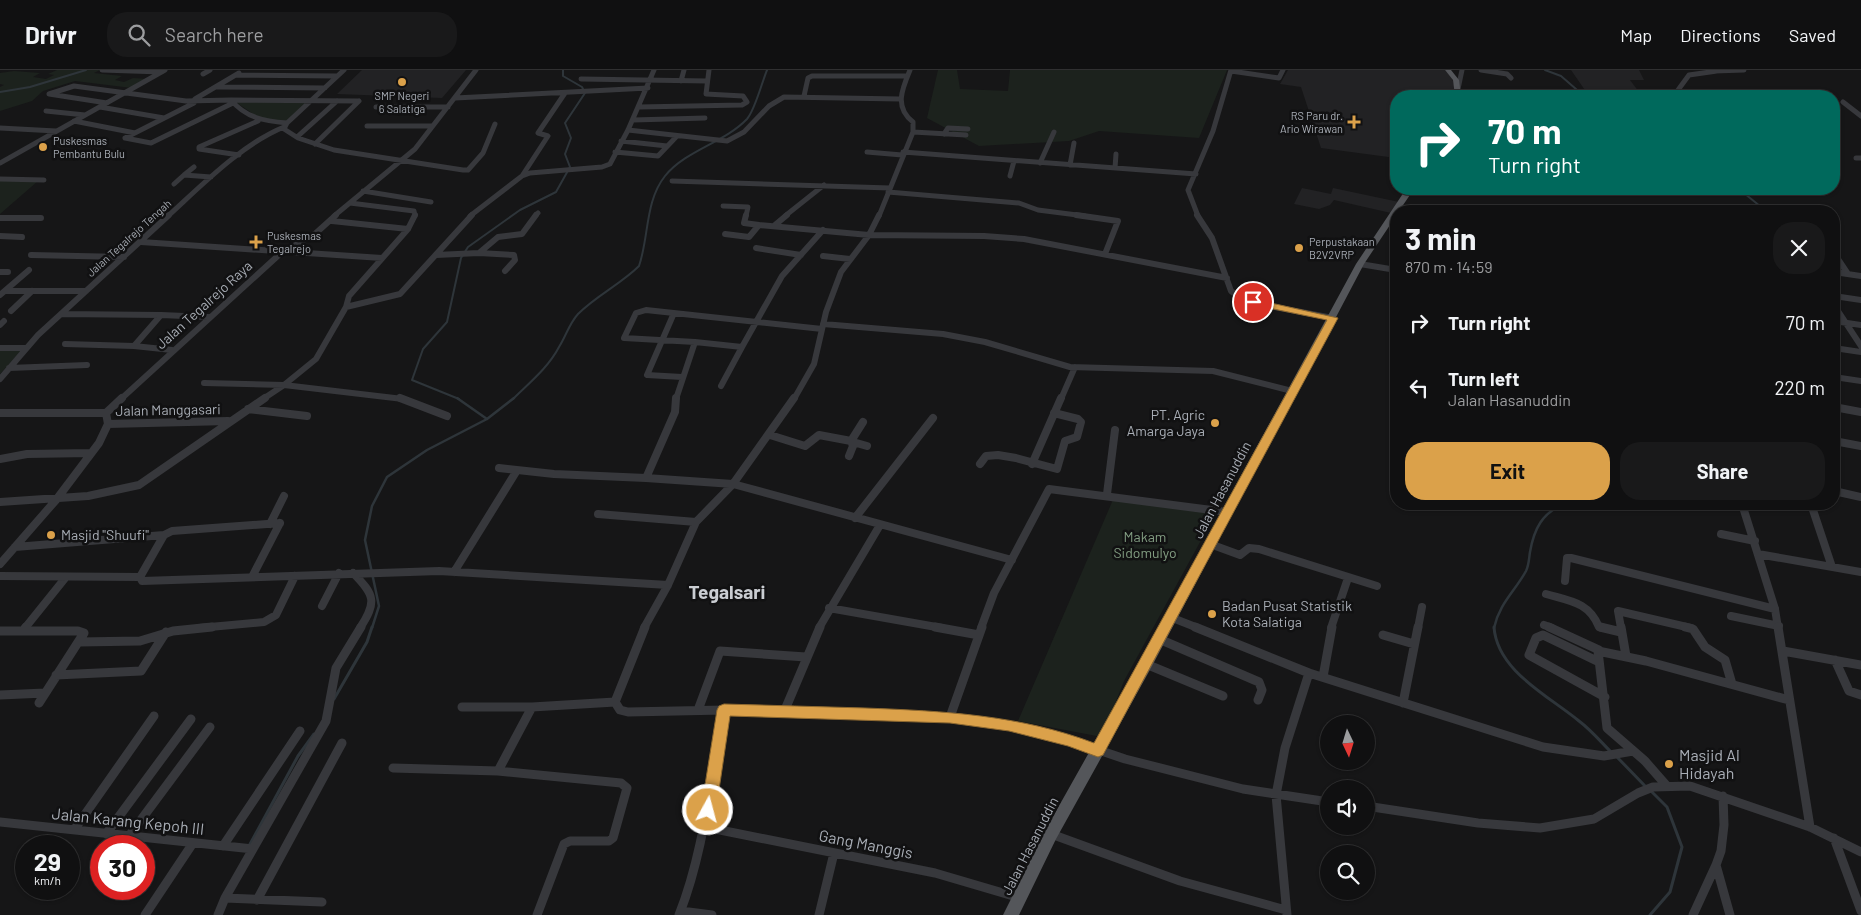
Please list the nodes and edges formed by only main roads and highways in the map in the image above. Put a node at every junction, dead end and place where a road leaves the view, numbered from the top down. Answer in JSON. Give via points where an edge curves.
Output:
{"nodes":[{"id":1,"x":1448,"y":70,"type":"edge"},
{"id":2,"x":1458,"y":90,"type":"edge"},
{"id":3,"x":1390,"y":219,"type":"edge"},
{"id":4,"x":1011,"y":915,"type":"edge"}],
"edges":[{"from":1,"to":2,"type":"main road","via":[[1456,80]]},
{"from":3,"to":4,"type":"main road","name":"Jalan Hasanuddin","via":[[1361,263],[1051,834]]}]}
